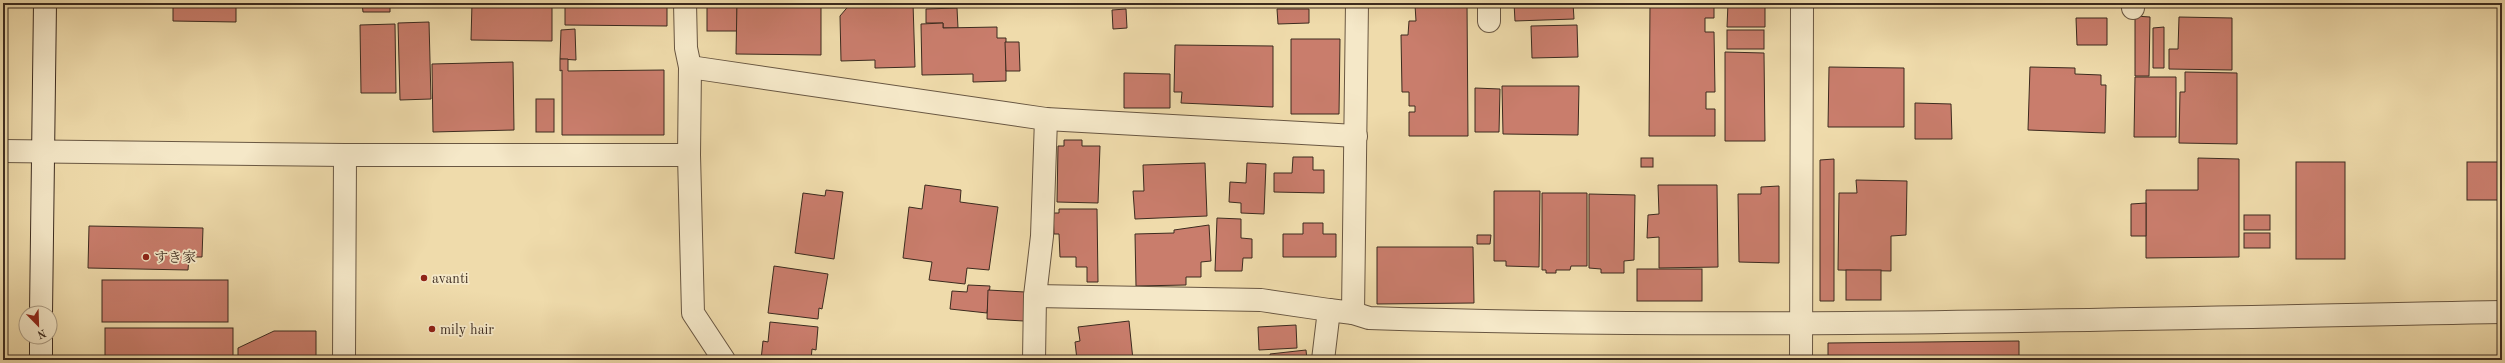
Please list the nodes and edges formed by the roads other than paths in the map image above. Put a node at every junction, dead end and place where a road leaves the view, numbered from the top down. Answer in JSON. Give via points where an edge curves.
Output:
{"nodes":[{"id":1,"x":45,"y":3,"type":"edge"},
{"id":2,"x":686,"y":3,"type":"edge"},
{"id":3,"x":1357,"y":3,"type":"edge"},
{"id":4,"x":1802,"y":3,"type":"edge"},
{"id":5,"x":690,"y":67,"type":"junction"},
{"id":6,"x":1046,"y":119,"type":"junction"},
{"id":7,"x":1356,"y":136,"type":"junction"},
{"id":8,"x":3,"y":151,"type":"edge"},
{"id":9,"x":43,"y":152,"type":"junction"},
{"id":10,"x":345,"y":155,"type":"junction"},
{"id":11,"x":689,"y":155,"type":"junction"},
{"id":12,"x":1035,"y":296,"type":"junction"},
{"id":13,"x":41,"y":305,"type":"edge"},
{"id":14,"x":1329,"y":310,"type":"junction"},
{"id":15,"x":2502,"y":312,"type":"edge"},
{"id":16,"x":1353,"y":313,"type":"junction"},
{"id":17,"x":1800,"y":324,"type":"junction"},
{"id":18,"x":41,"y":345,"type":"edge"},
{"id":19,"x":41,"y":360,"type":"edge"},
{"id":20,"x":344,"y":360,"type":"edge"},
{"id":21,"x":724,"y":360,"type":"edge"},
{"id":22,"x":1034,"y":360,"type":"edge"},
{"id":23,"x":1323,"y":360,"type":"edge"},
{"id":24,"x":1801,"y":360,"type":"edge"}],
"edges":[{"from":1,"to":9,"type":"street"},
{"from":2,"to":5,"type":"street","via":[[686,48]]},
{"from":3,"to":7,"type":"street"},
{"from":4,"to":17,"type":"street"},
{"from":5,"to":6,"type":"street"},
{"from":5,"to":11,"type":"street"},
{"from":6,"to":7,"type":"street"},
{"from":6,"to":12,"type":"street","via":[[1042,236]]},
{"from":7,"to":16,"type":"street"},
{"from":8,"to":9,"type":"street"},
{"from":9,"to":10,"type":"street"},
{"from":9,"to":13,"type":"street"},
{"from":10,"to":11,"type":"street"},
{"from":10,"to":20,"type":"street"},
{"from":11,"to":21,"type":"street","via":[[693,314]]},
{"from":12,"to":14,"type":"street","via":[[1262,300]]},
{"from":12,"to":22,"type":"street"},
{"from":14,"to":16,"type":"street"},
{"from":14,"to":23,"type":"street"},
{"from":15,"to":17,"type":"street"},
{"from":16,"to":17,"type":"street","via":[[1369,318],[1502,322]]},
{"from":17,"to":24,"type":"street"},
{"from":18,"to":19,"type":"street"}]}
